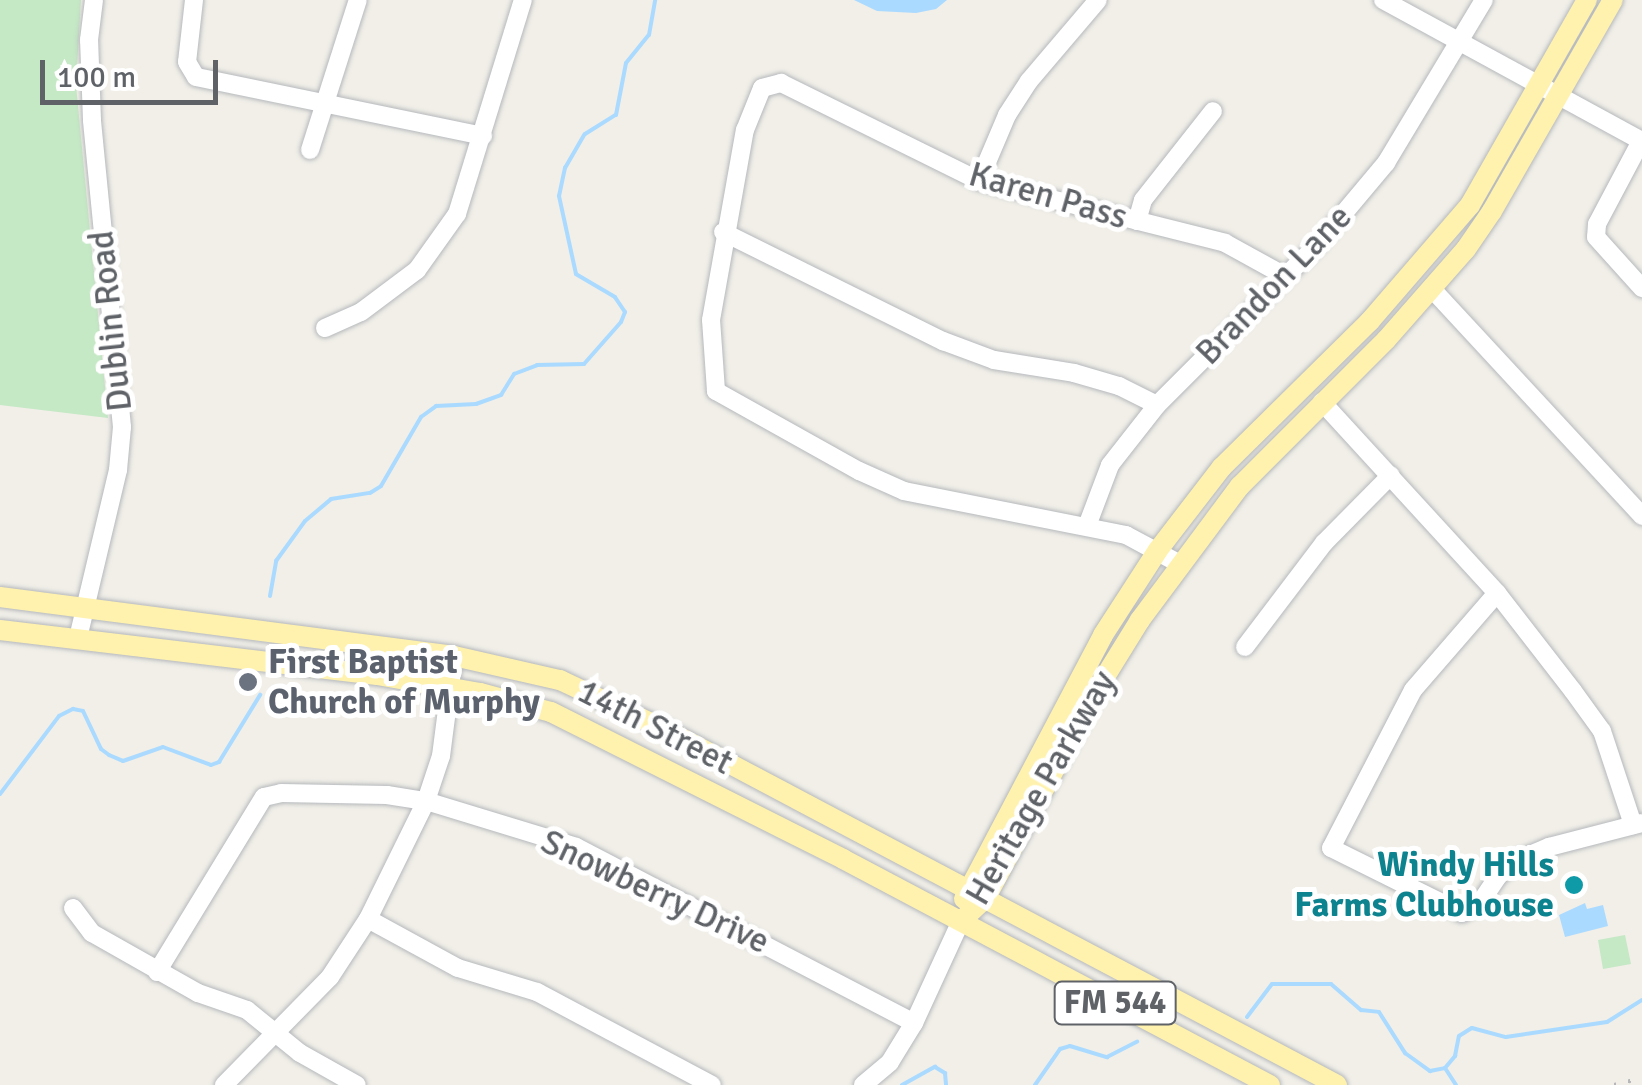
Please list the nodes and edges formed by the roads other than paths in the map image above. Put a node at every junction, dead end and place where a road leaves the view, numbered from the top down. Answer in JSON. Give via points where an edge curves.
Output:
{"nodes":[{"id":1,"x":94,"y":0,"type":"edge"},
{"id":2,"x":194,"y":0,"type":"edge"},
{"id":3,"x":358,"y":0,"type":"edge"},
{"id":4,"x":523,"y":0,"type":"edge"},
{"id":5,"x":1098,"y":0,"type":"edge"},
{"id":6,"x":1383,"y":0,"type":"edge"},
{"id":7,"x":1484,"y":0,"type":"edge"},
{"id":8,"x":1587,"y":0,"type":"edge"},
{"id":9,"x":1613,"y":0,"type":"edge"},
{"id":10,"x":1462,"y":42,"type":"junction"},
{"id":11,"x":1550,"y":90,"type":"junction"},
{"id":12,"x":326,"y":102,"type":"junction"},
{"id":13,"x":1213,"y":111,"type":"dead end"},
{"id":14,"x":483,"y":136,"type":"junction"},
{"id":15,"x":1642,"y":141,"type":"edge"},
{"id":16,"x":310,"y":150,"type":"dead end"},
{"id":17,"x":978,"y":180,"type":"junction"},
{"id":18,"x":1137,"y":222,"type":"junction"},
{"id":19,"x":723,"y":232,"type":"junction"},
{"id":20,"x":1284,"y":276,"type":"junction"},
{"id":21,"x":1642,"y":288,"type":"edge"},
{"id":22,"x":1433,"y":290,"type":"junction"},
{"id":23,"x":325,"y":328,"type":"dead end"},
{"id":24,"x":1322,"y":402,"type":"junction"},
{"id":25,"x":1157,"y":405,"type":"junction"},
{"id":26,"x":1391,"y":475,"type":"junction"},
{"id":27,"x":1642,"y":516,"type":"edge"},
{"id":28,"x":1086,"y":526,"type":"junction"},
{"id":29,"x":1158,"y":550,"type":"junction"},
{"id":30,"x":1180,"y":564,"type":"junction"},
{"id":31,"x":1497,"y":593,"type":"junction"},
{"id":32,"x":0,"y":596,"type":"edge"},
{"id":33,"x":86,"y":608,"type":"junction"},
{"id":34,"x":0,"y":630,"type":"edge"},
{"id":35,"x":78,"y":638,"type":"junction"},
{"id":36,"x":1246,"y":647,"type":"dead end"},
{"id":37,"x":454,"y":656,"type":"junction"},
{"id":38,"x":1089,"y":683,"type":"junction"},
{"id":39,"x":452,"y":688,"type":"junction"},
{"id":40,"x":426,"y":800,"type":"junction"},
{"id":41,"x":1637,"y":824,"type":"edge"},
{"id":42,"x":976,"y":894,"type":"junction"},
{"id":43,"x":73,"y":908,"type":"dead end"},
{"id":44,"x":368,"y":919,"type":"junction"},
{"id":45,"x":961,"y":921,"type":"junction"},
{"id":46,"x":158,"y":972,"type":"junction"},
{"id":47,"x":914,"y":1023,"type":"junction"},
{"id":48,"x":278,"y":1031,"type":"junction"},
{"id":49,"x":224,"y":1085,"type":"edge"},
{"id":50,"x":357,"y":1085,"type":"edge"},
{"id":51,"x":712,"y":1085,"type":"edge"},
{"id":52,"x":864,"y":1085,"type":"edge"},
{"id":53,"x":1270,"y":1085,"type":"edge"},
{"id":54,"x":1337,"y":1085,"type":"edge"}],
"edges":[{"from":1,"to":33,"type":"street","name":"Dublin Road","via":[[91,105],[122,426]]},
{"from":2,"to":12,"type":"street","via":[[187,62],[192,74]]},
{"from":3,"to":12,"type":"street"},
{"from":4,"to":14,"type":"street"},
{"from":5,"to":17,"type":"street","via":[[1028,81]]},
{"from":6,"to":10,"type":"street"},
{"from":7,"to":10,"type":"street","name":"Brandon Lane"},
{"from":8,"to":11,"type":"main road","name":"Heritage Parkway"},
{"from":9,"to":11,"type":"main road","name":"Heritage Parkway"},
{"from":10,"to":11,"type":"street"},
{"from":10,"to":20,"type":"street","name":"Brandon Lane","via":[[1386,163],[1347,214]]},
{"from":11,"to":15,"type":"street"},
{"from":11,"to":22,"type":"main road","name":"Heritage Parkway","via":[[1492,212]]},
{"from":11,"to":29,"type":"main road","name":"Heritage Parkway","via":[[1416,273],[1244,443]]},
{"from":12,"to":14,"type":"street"},
{"from":12,"to":16,"type":"street"},
{"from":13,"to":18,"type":"street","via":[[1143,200]]},
{"from":14,"to":23,"type":"street","via":[[457,214],[436,248],[361,312]]},
{"from":15,"to":21,"type":"street","via":[[1596,237]]},
{"from":17,"to":18,"type":"street","name":"Karen Pass"},
{"from":17,"to":19,"type":"street","name":"Karen Pass","via":[[781,83],[762,88],[745,130]]},
{"from":18,"to":20,"type":"street","name":"Karen Pass","via":[[1225,243]]},
{"from":19,"to":25,"type":"street","via":[[944,341],[994,360],[1119,386]]},
{"from":19,"to":28,"type":"street","via":[[711,320],[716,391],[904,491]]},
{"from":20,"to":25,"type":"street","name":"Brandon Lane"},
{"from":22,"to":24,"type":"main road","name":"Heritage Parkway"},
{"from":22,"to":27,"type":"street"},
{"from":24,"to":26,"type":"street"},
{"from":24,"to":30,"type":"main road","name":"Heritage Parkway","via":[[1240,486]]},
{"from":25,"to":28,"type":"street","name":"Brandon Lane","via":[[1110,465]]},
{"from":26,"to":31,"type":"street"},
{"from":26,"to":36,"type":"street","via":[[1324,544]]},
{"from":28,"to":29,"type":"street"},
{"from":29,"to":30,"type":"street"},
{"from":29,"to":38,"type":"main road","name":"Heritage Parkway"},
{"from":30,"to":38,"type":"main road","name":"Heritage Parkway"},
{"from":31,"to":41,"type":"street","via":[[1602,731]]},
{"from":31,"to":41,"type":"street","via":[[1413,690],[1331,848],[1462,914],[1518,860]]},
{"from":32,"to":33,"type":"main road","name":"14th Street"},
{"from":33,"to":35,"type":"street","name":"Dublin Road"},
{"from":33,"to":37,"type":"main road","name":"14th Street"},
{"from":34,"to":35,"type":"main road","name":"14th Street"},
{"from":35,"to":39,"type":"main road","name":"14th Street"},
{"from":37,"to":39,"type":"street"},
{"from":37,"to":42,"type":"main road","name":"14th Street","via":[[598,695]]},
{"from":38,"to":42,"type":"main road","name":"Heritage Parkway"},
{"from":39,"to":40,"type":"street"},
{"from":39,"to":45,"type":"main road","name":"14th Street","via":[[582,726]]},
{"from":40,"to":44,"type":"street"},
{"from":40,"to":46,"type":"street","name":"Snowberry Drive","via":[[264,797]]},
{"from":40,"to":47,"type":"street","name":"Snowberry Drive","via":[[576,847]]},
{"from":42,"to":45,"type":"main road","name":"Heritage Parkway"},
{"from":42,"to":54,"type":"main road","number":"FM 544"},
{"from":43,"to":46,"type":"street","via":[[92,933]]},
{"from":44,"to":48,"type":"street","via":[[330,978]]},
{"from":44,"to":51,"type":"street","via":[[458,968],[536,992]]},
{"from":45,"to":47,"type":"street"},
{"from":45,"to":53,"type":"main road","number":"FM 544"},
{"from":46,"to":48,"type":"street","via":[[247,1010]]},
{"from":47,"to":52,"type":"street","via":[[890,1062]]},
{"from":48,"to":49,"type":"street"},
{"from":48,"to":50,"type":"street","via":[[300,1053]]}]}
